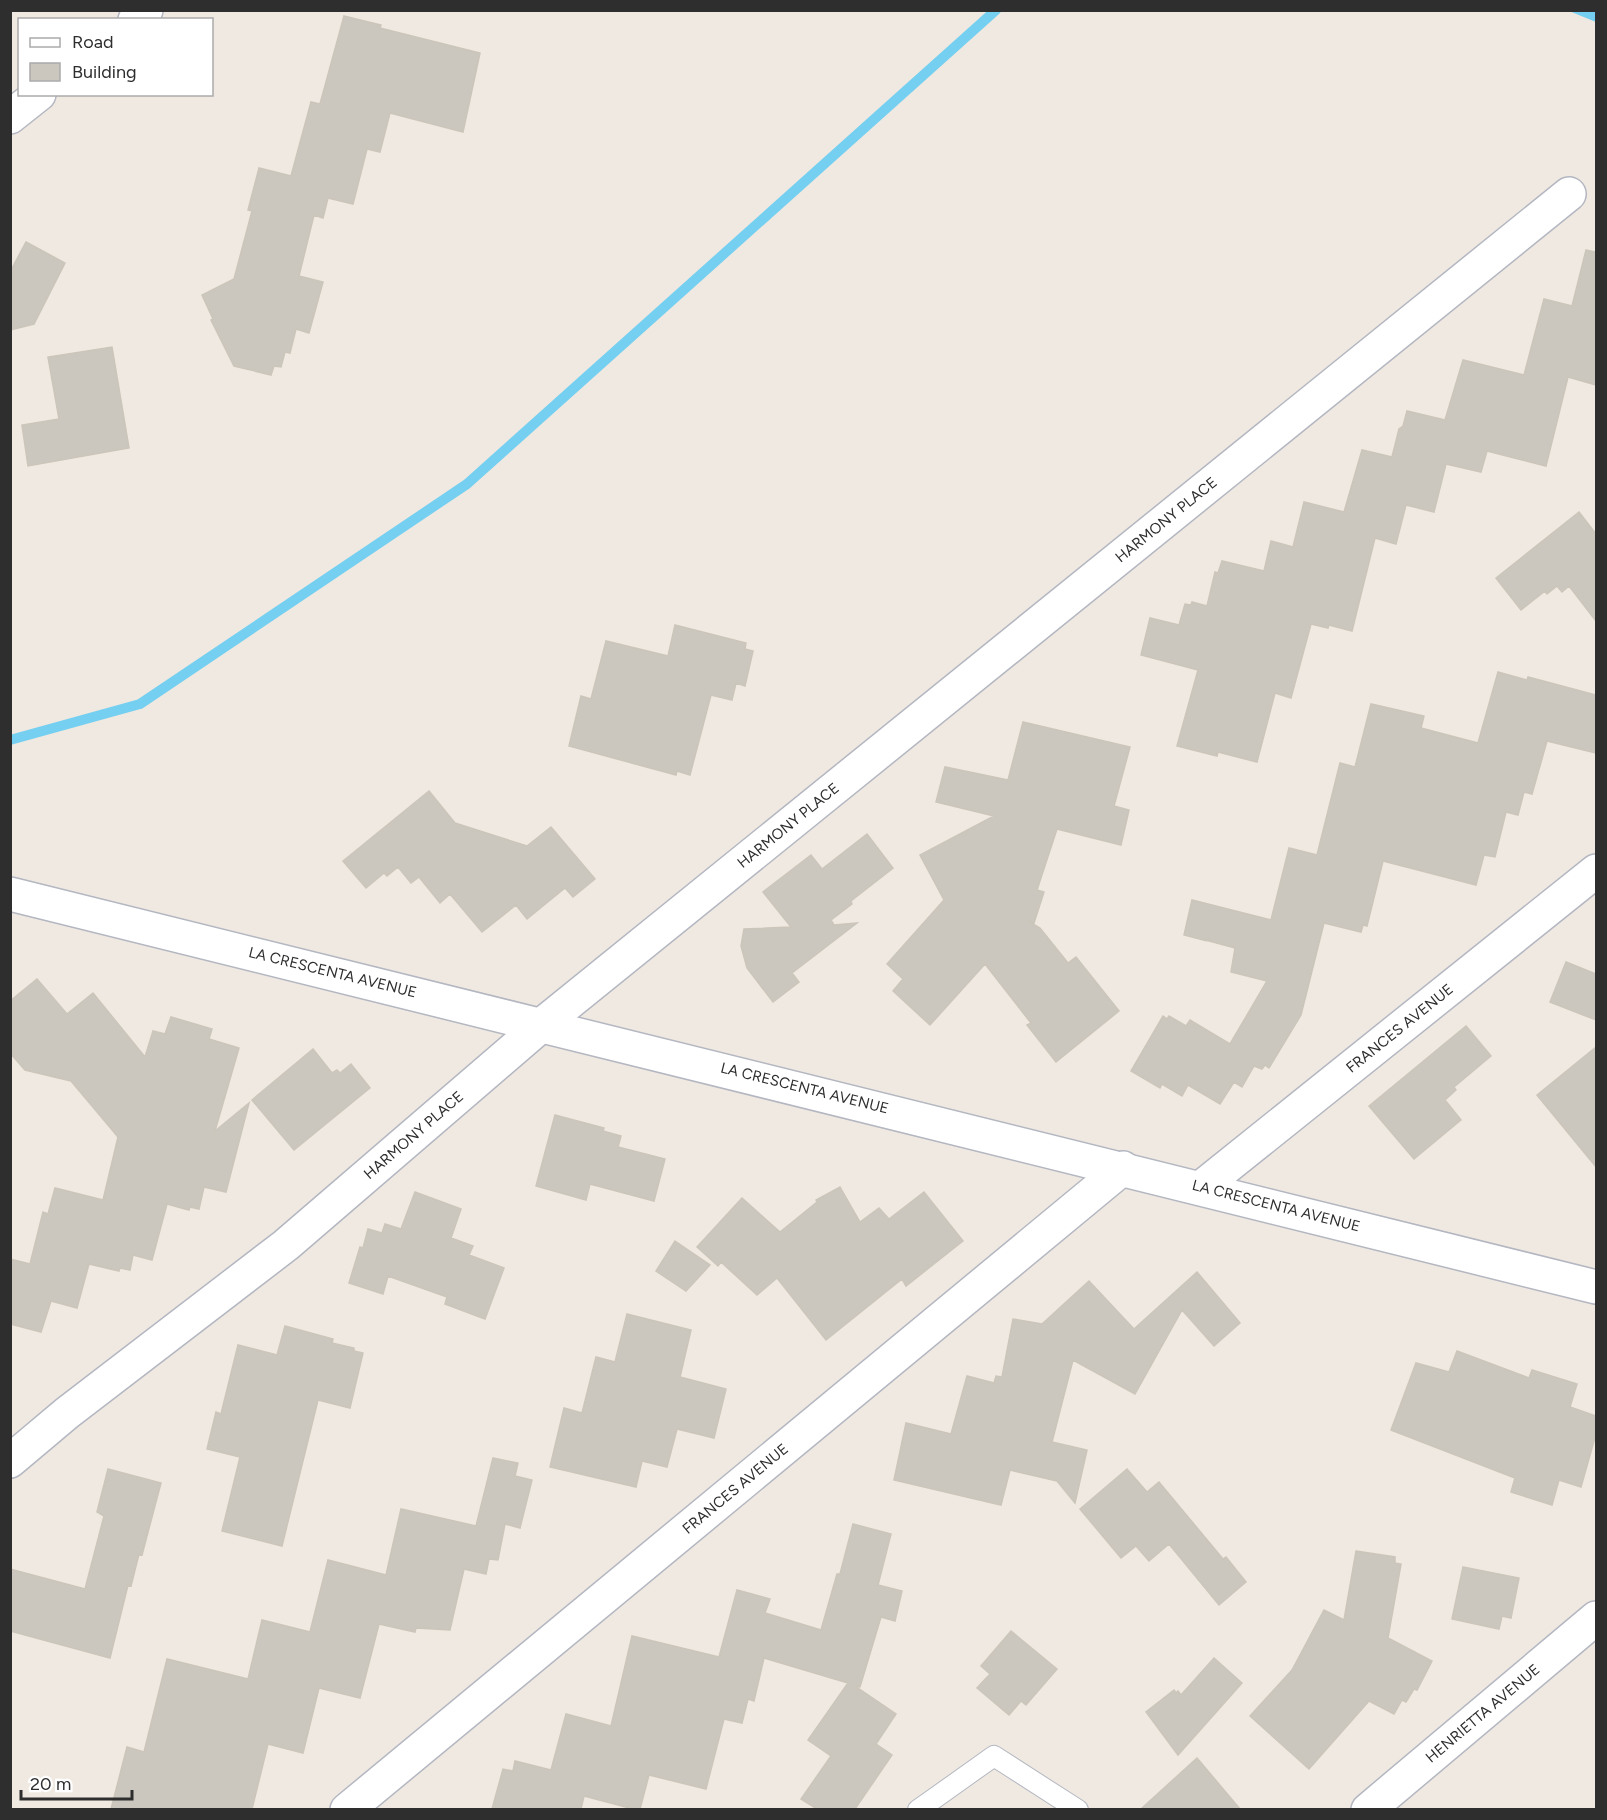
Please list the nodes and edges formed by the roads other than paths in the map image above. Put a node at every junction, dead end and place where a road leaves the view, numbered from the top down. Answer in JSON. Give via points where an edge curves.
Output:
{"nodes":[{"id":1,"x":36,"y":96,"type":"edge"},
{"id":2,"x":10,"y":117,"type":"edge"},
{"id":3,"x":1569,"y":194,"type":"dead end"},
{"id":4,"x":1596,"y":871,"type":"edge"},
{"id":5,"x":10,"y":894,"type":"edge"},
{"id":6,"x":544,"y":1023,"type":"junction"},
{"id":7,"x":1123,"y":1168,"type":"junction"},
{"id":8,"x":1203,"y":1186,"type":"junction"},
{"id":9,"x":1596,"y":1287,"type":"edge"},
{"id":10,"x":10,"y":1461,"type":"edge"},
{"id":11,"x":1596,"y":1618,"type":"edge"},
{"id":12,"x":347,"y":1809,"type":"edge"},
{"id":13,"x":918,"y":1809,"type":"edge"},
{"id":14,"x":1078,"y":1809,"type":"edge"},
{"id":15,"x":1368,"y":1809,"type":"edge"}],
"edges":[{"from":1,"to":2,"type":"street"},
{"from":3,"to":6,"type":"street","name":"HARMONY PLACE"},
{"from":4,"to":8,"type":"street","name":"FRANCES AVENUE"},
{"from":5,"to":6,"type":"street","name":"LA CRESCENTA AVENUE"},
{"from":6,"to":7,"type":"street","name":"LA CRESCENTA AVENUE"},
{"from":6,"to":10,"type":"street","name":"HARMONY PLACE","via":[[286,1245]]},
{"from":7,"to":8,"type":"street","name":"LA CRESCENTA AVENUE"},
{"from":7,"to":12,"type":"street","name":"FRANCES AVENUE"},
{"from":8,"to":9,"type":"street","name":"LA CRESCENTA AVENUE"},
{"from":11,"to":15,"type":"street","name":"HENRIETTA AVENUE"},
{"from":13,"to":14,"type":"lane","via":[[994,1756]]}]}
